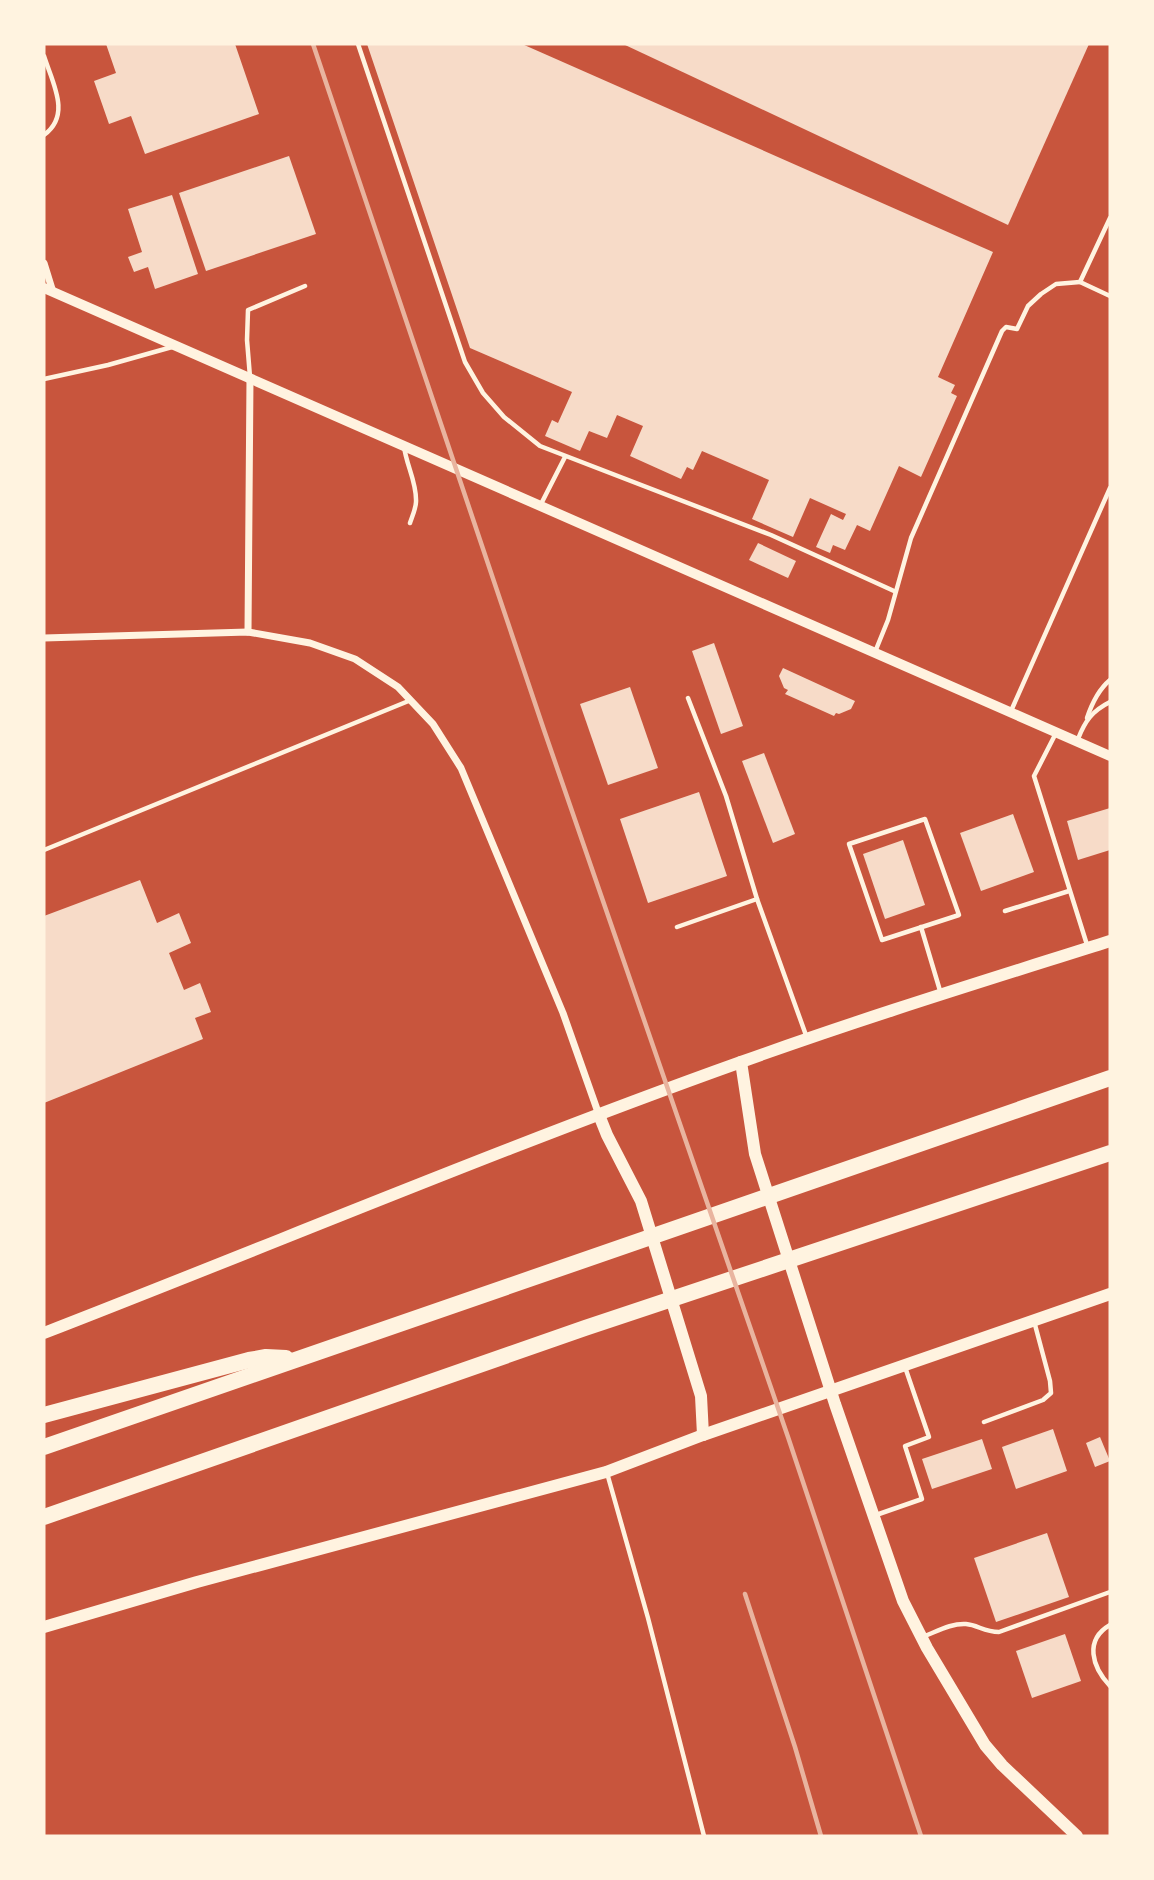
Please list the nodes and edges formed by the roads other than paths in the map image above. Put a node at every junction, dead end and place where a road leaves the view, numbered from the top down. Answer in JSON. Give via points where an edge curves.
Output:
{"nodes":[{"id":1,"x":358,"y":44,"type":"edge"},
{"id":2,"x":44,"y":56,"type":"edge"},
{"id":3,"x":44,"y":135,"type":"edge"},
{"id":4,"x":1110,"y":218,"type":"edge"},
{"id":5,"x":44,"y":263,"type":"edge"},
{"id":6,"x":1080,"y":282,"type":"junction"},
{"id":7,"x":305,"y":286,"type":"dead end"},
{"id":8,"x":49,"y":290,"type":"edge"},
{"id":9,"x":1110,"y":296,"type":"edge"},
{"id":10,"x":176,"y":345,"type":"junction"},
{"id":11,"x":250,"y":377,"type":"junction"},
{"id":12,"x":44,"y":379,"type":"edge"},
{"id":13,"x":404,"y":446,"type":"junction"},
{"id":14,"x":565,"y":457,"type":"junction"},
{"id":15,"x":1110,"y":488,"type":"edge"},
{"id":16,"x":540,"y":506,"type":"junction"},
{"id":17,"x":410,"y":523,"type":"dead end"},
{"id":18,"x":894,"y":591,"type":"junction"},
{"id":19,"x":248,"y":632,"type":"junction"},
{"id":20,"x":44,"y":638,"type":"edge"},
{"id":21,"x":875,"y":652,"type":"junction"},
{"id":22,"x":1110,"y":680,"type":"edge"},
{"id":23,"x":688,"y":698,"type":"dead end"},
{"id":24,"x":411,"y":700,"type":"junction"},
{"id":25,"x":1110,"y":702,"type":"edge"},
{"id":26,"x":1010,"y":711,"type":"junction"},
{"id":27,"x":1085,"y":722,"type":"junction"},
{"id":28,"x":1057,"y":732,"type":"junction"},
{"id":29,"x":1077,"y":741,"type":"junction"},
{"id":30,"x":1110,"y":757,"type":"edge"},
{"id":31,"x":44,"y":850,"type":"edge"},
{"id":32,"x":1069,"y":891,"type":"junction"},
{"id":33,"x":757,"y":899,"type":"junction"},
{"id":34,"x":1006,"y":911,"type":"dead end"},
{"id":35,"x":677,"y":927,"type":"dead end"},
{"id":36,"x":921,"y":927,"type":"junction"},
{"id":37,"x":1110,"y":942,"type":"edge"},
{"id":38,"x":1088,"y":948,"type":"junction"},
{"id":39,"x":941,"y":994,"type":"junction"},
{"id":40,"x":807,"y":1039,"type":"junction"},
{"id":41,"x":741,"y":1062,"type":"junction"},
{"id":42,"x":1110,"y":1078,"type":"edge"},
{"id":43,"x":599,"y":1115,"type":"junction"},
{"id":44,"x":1110,"y":1153,"type":"edge"},
{"id":45,"x":1110,"y":1293,"type":"edge"},
{"id":46,"x":1034,"y":1321,"type":"junction"},
{"id":47,"x":44,"y":1333,"type":"edge"},
{"id":48,"x":292,"y":1360,"type":"junction"},
{"id":49,"x":904,"y":1366,"type":"junction"},
{"id":50,"x":832,"y":1391,"type":"junction"},
{"id":51,"x":44,"y":1415,"type":"edge"},
{"id":52,"x":984,"y":1422,"type":"dead end"},
{"id":53,"x":702,"y":1435,"type":"junction"},
{"id":54,"x":44,"y":1447,"type":"edge"},
{"id":55,"x":606,"y":1472,"type":"junction"},
{"id":56,"x":158,"y":1476,"type":"junction"},
{"id":57,"x":874,"y":1516,"type":"junction"},
{"id":58,"x":44,"y":1517,"type":"edge"},
{"id":59,"x":44,"y":1525,"type":"edge"},
{"id":60,"x":1110,"y":1592,"type":"edge"},
{"id":61,"x":1110,"y":1625,"type":"edge"},
{"id":62,"x":44,"y":1627,"type":"edge"},
{"id":63,"x":921,"y":1637,"type":"junction"},
{"id":64,"x":1110,"y":1686,"type":"edge"},
{"id":65,"x":704,"y":1836,"type":"edge"},
{"id":66,"x":1077,"y":1836,"type":"edge"}],
"edges":[{"from":1,"to":14,"type":"lane","via":[[465,362],[504,417],[540,446]]},
{"from":2,"to":3,"type":"lane","via":[[60,103],[58,120]]},
{"from":4,"to":6,"type":"lane"},
{"from":5,"to":8,"type":"street"},
{"from":6,"to":9,"type":"lane"},
{"from":6,"to":18,"type":"lane","via":[[1056,284],[1028,306],[1017,329],[1002,331],[911,538]]},
{"from":7,"to":11,"type":"lane","via":[[248,310]]},
{"from":8,"to":10,"type":"street"},
{"from":10,"to":11,"type":"street"},
{"from":10,"to":12,"type":"lane"},
{"from":11,"to":13,"type":"street"},
{"from":11,"to":19,"type":"street"},
{"from":13,"to":16,"type":"street"},
{"from":13,"to":17,"type":"lane","via":[[416,502]]},
{"from":14,"to":16,"type":"lane"},
{"from":14,"to":18,"type":"lane","via":[[771,535]]},
{"from":15,"to":26,"type":"lane"},
{"from":16,"to":21,"type":"street"},
{"from":18,"to":21,"type":"lane"},
{"from":19,"to":20,"type":"street"},
{"from":19,"to":24,"type":"street","via":[[310,643],[355,659]]},
{"from":21,"to":26,"type":"street"},
{"from":22,"to":27,"type":"lane","via":[[1093,701]]},
{"from":23,"to":33,"type":"lane","via":[[726,796]]},
{"from":24,"to":31,"type":"lane"},
{"from":24,"to":43,"type":"street","via":[[433,724],[461,768],[563,1013]]},
{"from":25,"to":27,"type":"lane"},
{"from":26,"to":28,"type":"street"},
{"from":27,"to":29,"type":"lane"},
{"from":28,"to":29,"type":"street"},
{"from":28,"to":32,"type":"lane","via":[[1034,776]]},
{"from":29,"to":30,"type":"street"},
{"from":32,"to":34,"type":"lane"},
{"from":32,"to":38,"type":"lane"},
{"from":33,"to":35,"type":"lane"},
{"from":33,"to":40,"type":"lane"},
{"from":36,"to":36,"type":"lane","via":[[882,940],[849,844],[925,819],[959,915]]},
{"from":36,"to":39,"type":"lane"},
{"from":37,"to":38,"type":"main road"},
{"from":38,"to":39,"type":"main road"},
{"from":39,"to":40,"type":"main road"},
{"from":40,"to":41,"type":"main road"},
{"from":41,"to":43,"type":"main road"},
{"from":41,"to":50,"type":"main road","via":[[755,1154]]},
{"from":42,"to":48,"type":"highway"},
{"from":43,"to":47,"type":"main road"},
{"from":43,"to":53,"type":"main road","via":[[649,1225],[701,1396]]},
{"from":44,"to":56,"type":"highway"},
{"from":45,"to":46,"type":"main road"},
{"from":46,"to":49,"type":"main road"},
{"from":46,"to":52,"type":"lane","via":[[1051,1394]]},
{"from":48,"to":51,"type":"highway","via":[[249,1360]]},
{"from":48,"to":54,"type":"highway"},
{"from":49,"to":50,"type":"main road"},
{"from":49,"to":57,"type":"lane","via":[[929,1437],[905,1446],[922,1499]]},
{"from":50,"to":53,"type":"main road"},
{"from":50,"to":57,"type":"main road"},
{"from":53,"to":55,"type":"main road"},
{"from":55,"to":62,"type":"main road"},
{"from":55,"to":65,"type":"lane"},
{"from":56,"to":58,"type":"highway"},
{"from":56,"to":59,"type":"highway"},
{"from":57,"to":63,"type":"main road"},
{"from":60,"to":63,"type":"lane","via":[[999,1632],[985,1632],[969,1624]]},
{"from":61,"to":64,"type":"lane","via":[[1098,1633],[1093,1645],[1094,1659]]},
{"from":63,"to":66,"type":"main road","via":[[985,1745]]}]}
